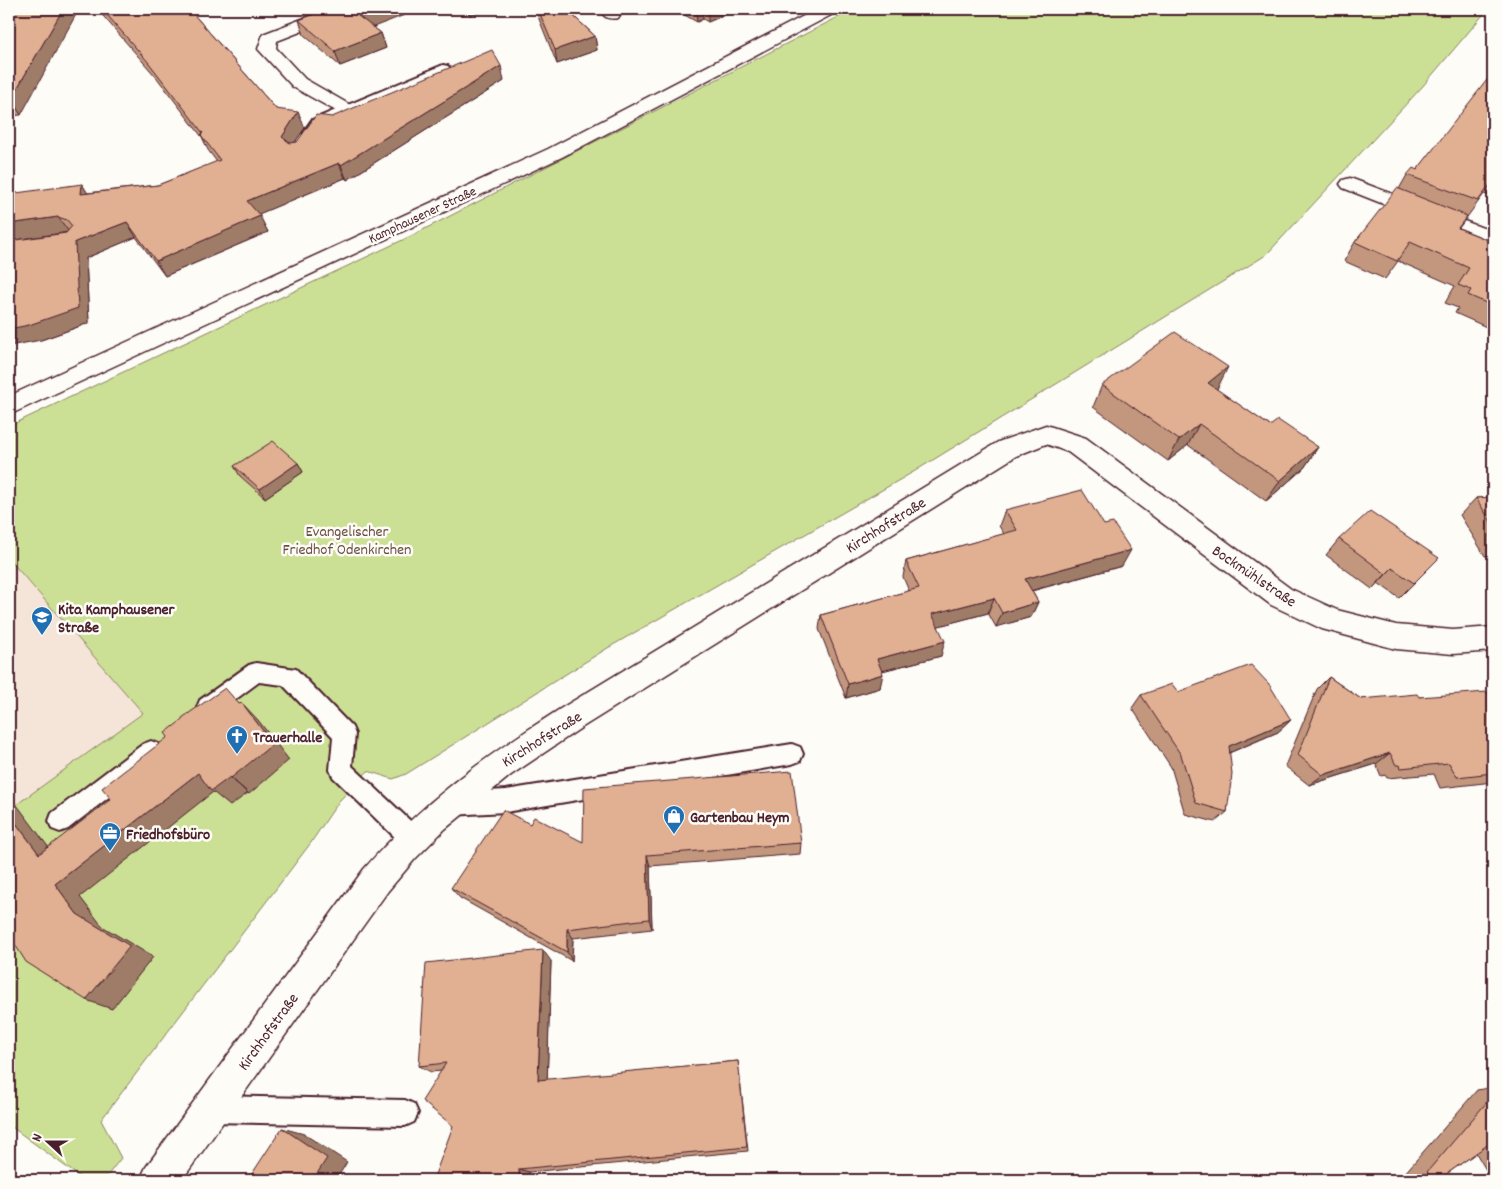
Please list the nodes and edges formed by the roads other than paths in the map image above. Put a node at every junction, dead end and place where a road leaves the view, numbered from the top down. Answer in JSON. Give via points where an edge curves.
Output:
{"nodes":[{"id":1,"x":294,"y":9,"type":"edge"},
{"id":2,"x":343,"y":9,"type":"edge"},
{"id":3,"x":829,"y":9,"type":"edge"},
{"id":4,"x":312,"y":21,"type":"junction"},
{"id":5,"x":443,"y":69,"type":"edge"},
{"id":6,"x":345,"y":110,"type":"junction"},
{"id":7,"x":302,"y":147,"type":"edge"},
{"id":8,"x":1350,"y":184,"type":"dead end"},
{"id":9,"x":1493,"y":236,"type":"edge"},
{"id":10,"x":9,"y":406,"type":"edge"},
{"id":11,"x":1046,"y":434,"type":"joint"},
{"id":12,"x":1493,"y":639,"type":"edge"},
{"id":13,"x":191,"y":720,"type":"edge"},
{"id":14,"x":168,"y":738,"type":"edge"},
{"id":15,"x":792,"y":754,"type":"dead end"},
{"id":16,"x":448,"y":804,"type":"junction"},
{"id":17,"x":60,"y":821,"type":"dead end"},
{"id":18,"x":412,"y":838,"type":"junction"},
{"id":19,"x":211,"y":1109,"type":"junction"},
{"id":20,"x":405,"y":1113,"type":"dead end"},
{"id":21,"x":159,"y":1180,"type":"edge"}],
"edges":[{"from":1,"to":4,"type":"street"},
{"from":2,"to":4,"type":"street"},
{"from":3,"to":10,"type":"street","name":"Kamphausener Straße","via":[[555,153]]},
{"from":4,"to":6,"type":"street","via":[[269,38],[267,49],[299,83]]},
{"from":5,"to":6,"type":"lane"},
{"from":6,"to":7,"type":"lane","via":[[317,123]]},
{"from":8,"to":9,"type":"street","via":[[1479,234]]},
{"from":11,"to":12,"type":"street","name":"Bockmühlstraße","via":[[1077,445],[1281,596],[1332,621],[1396,637],[1453,642]]},
{"from":11,"to":16,"type":"street","name":"Kirchhofstraße","via":[[1007,449],[737,615],[496,766]]},
{"from":13,"to":18,"type":"lane","via":[[256,672],[288,676],[344,734],[341,770]]},
{"from":14,"to":17,"type":"lane"},
{"from":15,"to":16,"type":"lane","via":[[506,801]]},
{"from":16,"to":18,"type":"street","name":"Kirchhofstraße"},
{"from":18,"to":19,"type":"street","name":"Kirchhofstraße","via":[[376,880]]},
{"from":19,"to":20,"type":"lane"},
{"from":19,"to":21,"type":"street","name":"Kirchhofstraße"}]}
